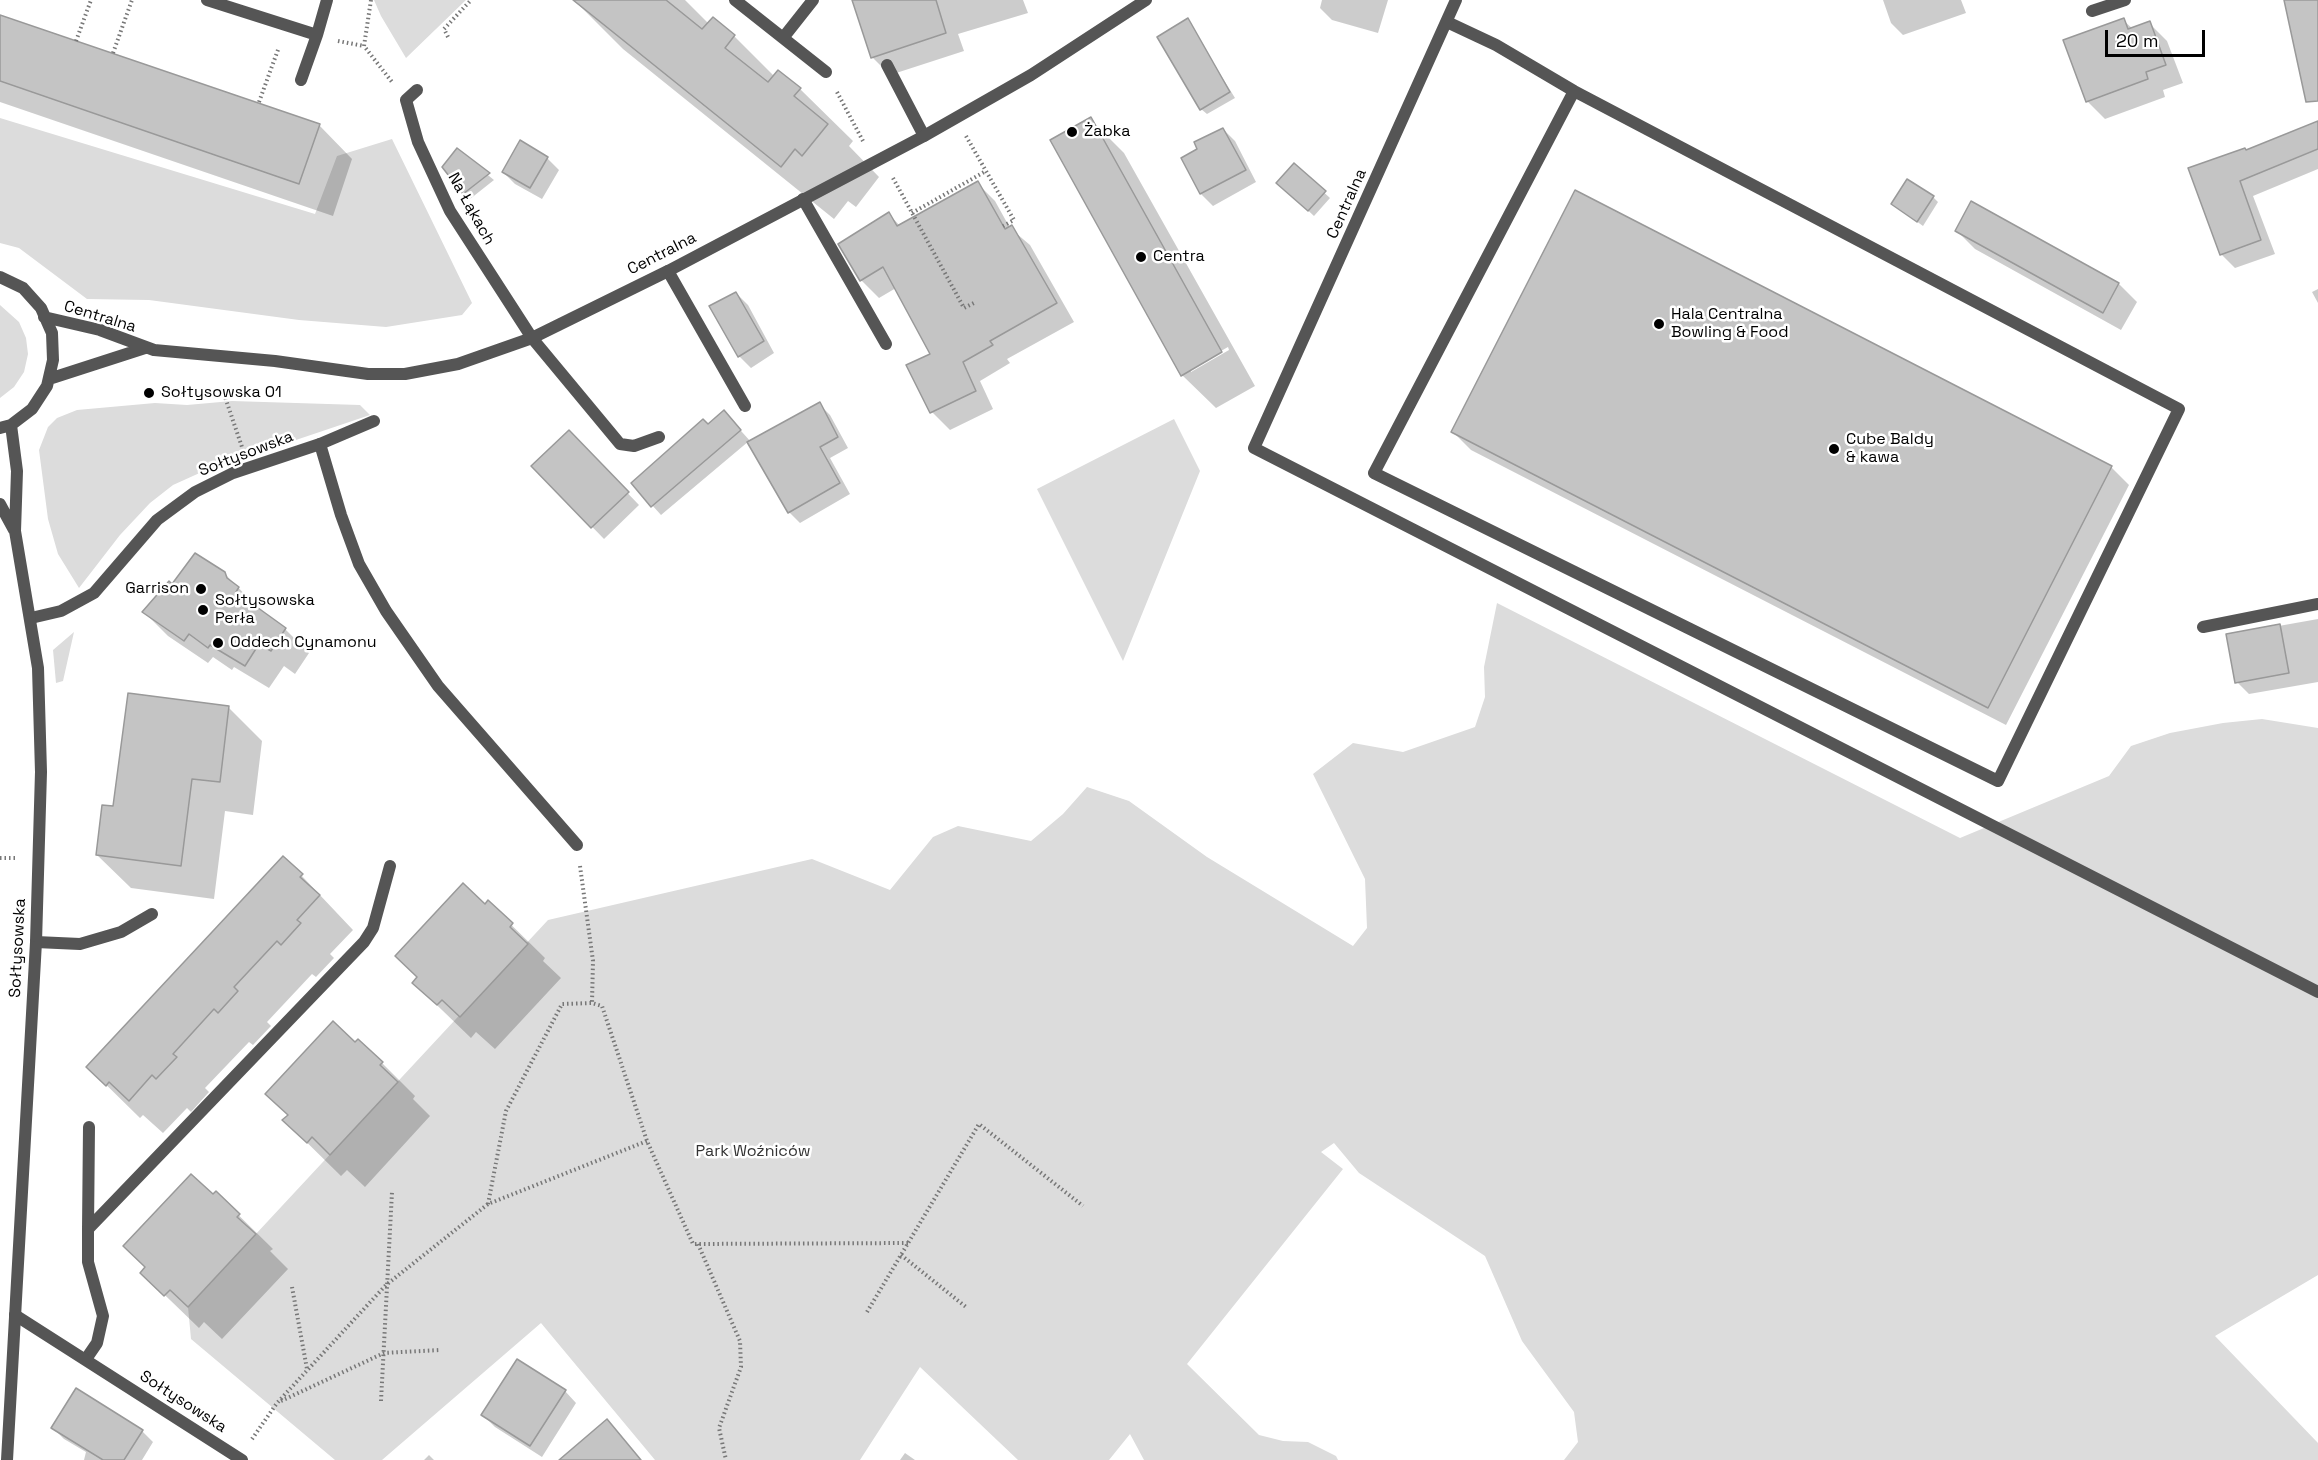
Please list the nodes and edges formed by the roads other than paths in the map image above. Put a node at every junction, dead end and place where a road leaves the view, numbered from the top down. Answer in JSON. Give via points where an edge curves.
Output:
{"nodes":[{"id":1,"x":207,"y":0,"type":"edge"},
{"id":2,"x":327,"y":0,"type":"edge"},
{"id":3,"x":735,"y":0,"type":"edge"},
{"id":4,"x":813,"y":0,"type":"edge"},
{"id":5,"x":1146,"y":0,"type":"edge"},
{"id":6,"x":1456,"y":0,"type":"edge"},
{"id":7,"x":2125,"y":0,"type":"edge"},
{"id":8,"x":2092,"y":11,"type":"dead end"},
{"id":9,"x":1448,"y":22,"type":"junction"},
{"id":10,"x":317,"y":35,"type":"junction"},
{"id":11,"x":783,"y":38,"type":"junction"},
{"id":12,"x":887,"y":65,"type":"dead end"},
{"id":13,"x":826,"y":72,"type":"road end"},
{"id":14,"x":301,"y":80,"type":"dead end"},
{"id":15,"x":417,"y":90,"type":"dead end"},
{"id":16,"x":1574,"y":91,"type":"junction"},
{"id":17,"x":924,"y":136,"type":"junction"},
{"id":18,"x":803,"y":198,"type":"junction"},
{"id":19,"x":668,"y":271,"type":"junction"},
{"id":20,"x":0,"y":277,"type":"edge"},
{"id":21,"x":44,"y":317,"type":"junction"},
{"id":22,"x":532,"y":338,"type":"junction"},
{"id":23,"x":886,"y":344,"type":"dead end"},
{"id":24,"x":145,"y":348,"type":"junction"},
{"id":25,"x":49,"y":379,"type":"junction"},
{"id":26,"x":745,"y":406,"type":"dead end"},
{"id":27,"x":374,"y":422,"type":"dead end"},
{"id":28,"x":5,"y":426,"type":"edge"},
{"id":29,"x":659,"y":437,"type":"dead end"},
{"id":30,"x":320,"y":444,"type":"junction"},
{"id":31,"x":0,"y":504,"type":"edge"},
{"id":32,"x":15,"y":531,"type":"junction"},
{"id":33,"x":2318,"y":604,"type":"edge"},
{"id":34,"x":31,"y":618,"type":"junction"},
{"id":35,"x":2203,"y":627,"type":"dead end"},
{"id":36,"x":578,"y":845,"type":"road end"},
{"id":37,"x":390,"y":866,"type":"dead end"},
{"id":38,"x":152,"y":915,"type":"dead end"},
{"id":39,"x":36,"y":942,"type":"junction"},
{"id":40,"x":2318,"y":992,"type":"edge"},
{"id":41,"x":89,"y":1127,"type":"dead end"},
{"id":42,"x":88,"y":1229,"type":"junction"},
{"id":43,"x":15,"y":1315,"type":"junction"},
{"id":44,"x":86,"y":1359,"type":"junction"},
{"id":45,"x":241,"y":1459,"type":"edge"},
{"id":46,"x":7,"y":1460,"type":"edge"}],
"edges":[{"from":1,"to":10,"type":"street"},
{"from":2,"to":10,"type":"street"},
{"from":3,"to":11,"type":"street"},
{"from":4,"to":11,"type":"street"},
{"from":5,"to":17,"type":"street","name":"Centralna","via":[[1031,75]]},
{"from":6,"to":9,"type":"street","name":"Centralna"},
{"from":7,"to":8,"type":"street"},
{"from":9,"to":16,"type":"street"},
{"from":9,"to":40,"type":"street","name":"Centralna","via":[[1254,448]]},
{"from":10,"to":14,"type":"street"},
{"from":11,"to":13,"type":"street"},
{"from":12,"to":17,"type":"street"},
{"from":15,"to":22,"type":"street","name":"Na Łąkach","via":[[406,100],[418,142],[450,212]]},
{"from":16,"to":16,"type":"street","via":[[1374,473],[1998,781],[2179,409]]},
{"from":17,"to":18,"type":"street","name":"Centralna"},
{"from":18,"to":19,"type":"street","name":"Centralna"},
{"from":18,"to":23,"type":"street"},
{"from":19,"to":22,"type":"street","name":"Centralna"},
{"from":19,"to":26,"type":"street"},
{"from":20,"to":21,"type":"street","via":[[23,288]]},
{"from":21,"to":24,"type":"street","name":"Centralna","via":[[100,330]]},
{"from":21,"to":25,"type":"street","via":[[52,333]]},
{"from":22,"to":24,"type":"street","name":"Centralna","via":[[458,364],[387,375]]},
{"from":22,"to":29,"type":"street","name":"Na Łąkach","via":[[620,444],[633,446]]},
{"from":24,"to":25,"type":"street","name":"Centralna"},
{"from":25,"to":28,"type":"street","via":[[32,409]]},
{"from":27,"to":30,"type":"street","name":"Sołtysowska"},
{"from":28,"to":32,"type":"street","name":"Sołtysowska","via":[[17,471]]},
{"from":30,"to":34,"type":"street","name":"Sołtysowska","via":[[214,482],[175,504],[141,535],[94,593],[61,611]]},
{"from":30,"to":36,"type":"street","via":[[359,564],[386,611],[438,686]]},
{"from":31,"to":32,"type":"street","name":"Sołtysowska"},
{"from":32,"to":34,"type":"street","name":"Sołtysowska"},
{"from":33,"to":35,"type":"street"},
{"from":34,"to":39,"type":"street","name":"Sołtysowska","via":[[42,721]]},
{"from":37,"to":42,"type":"street","via":[[373,928],[364,942]]},
{"from":38,"to":39,"type":"street","via":[[121,932],[80,944]]},
{"from":39,"to":43,"type":"street","name":"Sołtysowska"},
{"from":41,"to":42,"type":"street"},
{"from":42,"to":44,"type":"street","via":[[88,1262],[103,1316],[97,1343]]},
{"from":43,"to":44,"type":"street","name":"Sołtysowska"},
{"from":43,"to":46,"type":"street","name":"Sołtysowska"},
{"from":44,"to":45,"type":"street","name":"Sołtysowska"}]}
